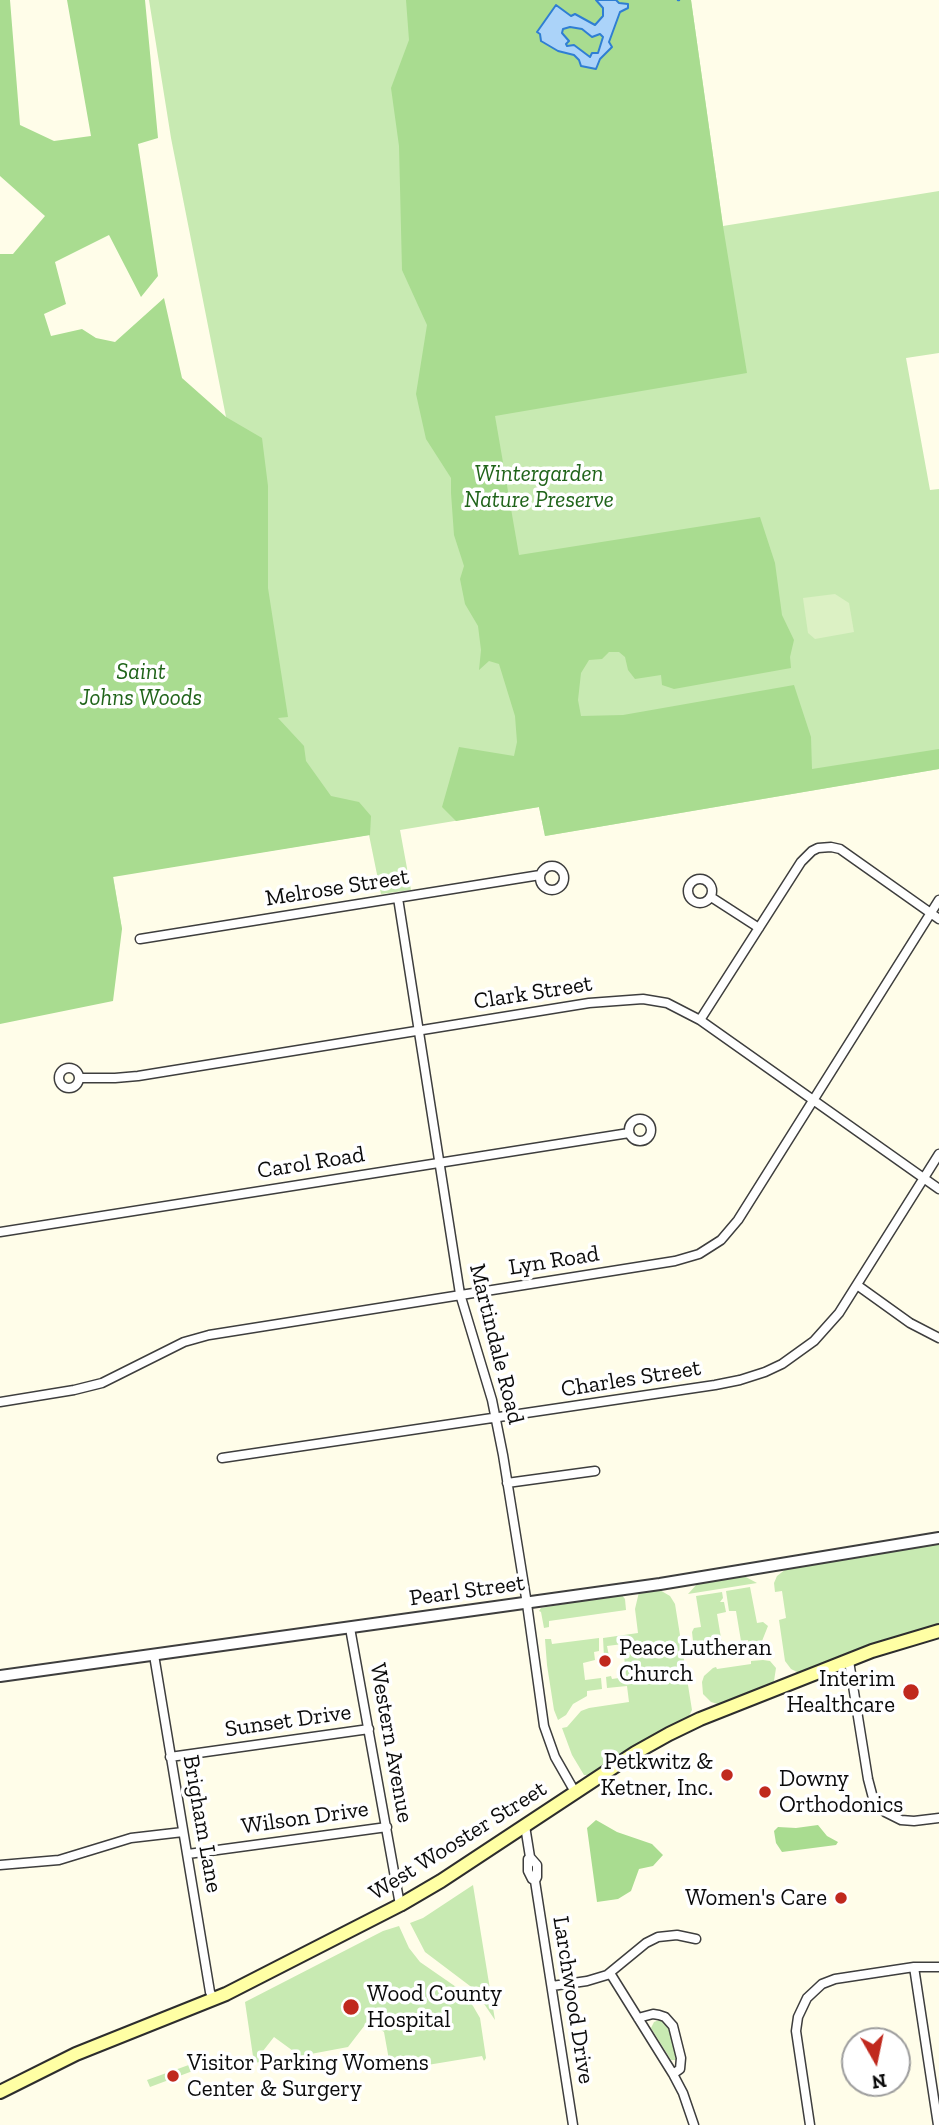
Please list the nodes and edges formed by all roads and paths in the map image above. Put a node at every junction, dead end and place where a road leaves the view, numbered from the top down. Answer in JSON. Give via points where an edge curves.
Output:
{"nodes":[{"id":1,"x":540,"y":875,"type":"dead end"},
{"id":2,"x":711,"y":897,"type":"dead end"},
{"id":3,"x":398,"y":898,"type":"junction"},
{"id":4,"x":939,"y":900,"type":"edge"},
{"id":5,"x":930,"y":913,"type":"junction"},
{"id":6,"x":939,"y":919,"type":"edge"},
{"id":7,"x":759,"y":928,"type":"junction"},
{"id":8,"x":140,"y":939,"type":"dead end"},
{"id":9,"x":700,"y":1020,"type":"junction"},
{"id":10,"x":418,"y":1030,"type":"junction"},
{"id":11,"x":79,"y":1078,"type":"dead end"},
{"id":12,"x":814,"y":1100,"type":"junction"},
{"id":13,"x":629,"y":1133,"type":"dead end"},
{"id":14,"x":939,"y":1154,"type":"edge"},
{"id":15,"x":439,"y":1162,"type":"junction"},
{"id":16,"x":924,"y":1178,"type":"junction"},
{"id":17,"x":939,"y":1189,"type":"edge"},
{"id":18,"x":0,"y":1232,"type":"edge"},
{"id":19,"x":857,"y":1285,"type":"junction"},
{"id":20,"x":460,"y":1294,"type":"junction"},
{"id":21,"x":939,"y":1338,"type":"edge"},
{"id":22,"x":0,"y":1402,"type":"edge"},
{"id":23,"x":495,"y":1419,"type":"junction"},
{"id":24,"x":222,"y":1458,"type":"dead end"},
{"id":25,"x":595,"y":1471,"type":"dead end"},
{"id":26,"x":507,"y":1483,"type":"junction"},
{"id":27,"x":939,"y":1538,"type":"edge"},
{"id":28,"x":527,"y":1604,"type":"junction"},
{"id":29,"x":350,"y":1628,"type":"junction"},
{"id":30,"x":939,"y":1631,"type":"edge"},
{"id":31,"x":154,"y":1655,"type":"junction"},
{"id":32,"x":849,"y":1661,"type":"junction"},
{"id":33,"x":0,"y":1676,"type":"edge"},
{"id":34,"x":369,"y":1729,"type":"junction"},
{"id":35,"x":170,"y":1757,"type":"junction"},
{"id":36,"x":575,"y":1792,"type":"junction"},
{"id":37,"x":939,"y":1818,"type":"edge"},
{"id":38,"x":525,"y":1826,"type":"junction"},
{"id":39,"x":387,"y":1827,"type":"junction"},
{"id":40,"x":183,"y":1832,"type":"junction"},
{"id":41,"x":188,"y":1854,"type":"junction"},
{"id":42,"x":0,"y":1864,"type":"edge"},
{"id":43,"x":400,"y":1905,"type":"junction"},
{"id":44,"x":696,"y":1939,"type":"dead end"},
{"id":45,"x":914,"y":1967,"type":"junction"},
{"id":46,"x":939,"y":1967,"type":"edge"},
{"id":47,"x":610,"y":1973,"type":"junction"},
{"id":48,"x":552,"y":1986,"type":"junction"},
{"id":49,"x":214,"y":1999,"type":"junction"},
{"id":50,"x":638,"y":2018,"type":"junction"},
{"id":51,"x":673,"y":2074,"type":"junction"},
{"id":52,"x":0,"y":2092,"type":"edge"},
{"id":53,"x":573,"y":2125,"type":"edge"},
{"id":54,"x":694,"y":2125,"type":"edge"},
{"id":55,"x":810,"y":2125,"type":"edge"},
{"id":56,"x":938,"y":2125,"type":"edge"}],
"edges":[{"from":1,"to":3,"type":"street","name":"Melrose Street"},
{"from":2,"to":7,"type":"street"},
{"from":3,"to":8,"type":"street","name":"Melrose Street"},
{"from":3,"to":10,"type":"street","name":"Martindale Road"},
{"from":4,"to":5,"type":"street","name":"Lyn Road"},
{"from":5,"to":6,"type":"street"},
{"from":5,"to":7,"type":"street","via":[[840,849],[824,847],[807,855]]},
{"from":5,"to":12,"type":"street","name":"Lyn Road"},
{"from":7,"to":9,"type":"street"},
{"from":9,"to":10,"type":"street","name":"Clark Street","via":[[667,1003],[625,999]]},
{"from":9,"to":12,"type":"street","name":"Clark Street"},
{"from":10,"to":11,"type":"street","name":"Clark Street","via":[[138,1076]]},
{"from":10,"to":15,"type":"street","name":"Martindale Road"},
{"from":12,"to":16,"type":"street","name":"Clark Street"},
{"from":12,"to":20,"type":"street","name":"Lyn Road","via":[[738,1220],[721,1240],[699,1254]]},
{"from":13,"to":15,"type":"street","name":"Carol Road"},
{"from":14,"to":16,"type":"street","name":"Charles Street"},
{"from":15,"to":18,"type":"street","name":"Carol Road"},
{"from":15,"to":20,"type":"street","name":"Martindale Road"},
{"from":16,"to":17,"type":"street","name":"Clark Street"},
{"from":16,"to":19,"type":"street","name":"Charles Street"},
{"from":19,"to":21,"type":"street","via":[[909,1323]]},
{"from":19,"to":23,"type":"street","name":"Charles Street","via":[[814,1341],[765,1373]]},
{"from":20,"to":22,"type":"street","name":"Lyn Road","via":[[209,1335],[184,1342],[102,1383]]},
{"from":20,"to":23,"type":"street","name":"Martindale Road"},
{"from":23,"to":24,"type":"street","name":"Charles Street"},
{"from":23,"to":26,"type":"street","name":"Martindale Road"},
{"from":25,"to":26,"type":"street"},
{"from":26,"to":28,"type":"street","name":"Martindale Road"},
{"from":27,"to":28,"type":"street","name":"Pearl Street"},
{"from":28,"to":29,"type":"street","name":"Pearl Street"},
{"from":28,"to":36,"type":"street","name":"Martindale Road","via":[[544,1726],[555,1758]]},
{"from":29,"to":31,"type":"street","name":"Pearl Street"},
{"from":29,"to":34,"type":"street","name":"Western Avenue"},
{"from":30,"to":32,"type":"main road","name":"West Wooster Street"},
{"from":31,"to":33,"type":"street","name":"Pearl Street"},
{"from":31,"to":35,"type":"street","name":"Brigham Lane"},
{"from":32,"to":36,"type":"main road","name":"West Wooster Street","via":[[680,1729]]},
{"from":32,"to":37,"type":"street","via":[[873,1798],[895,1818]]},
{"from":34,"to":35,"type":"street","name":"Sunset Drive"},
{"from":34,"to":39,"type":"street","name":"Western Avenue"},
{"from":35,"to":40,"type":"street","name":"Brigham Lane"},
{"from":36,"to":38,"type":"main road","name":"West Wooster Street"},
{"from":38,"to":43,"type":"main road","name":"West Wooster Street"},
{"from":38,"to":48,"type":"street","name":"Larchwood Drive","via":[[528,1871],[535,1881]]},
{"from":39,"to":41,"type":"street","name":"Wilson Drive"},
{"from":39,"to":43,"type":"street","name":"Western Avenue"},
{"from":40,"to":41,"type":"street","name":"Brigham Lane"},
{"from":40,"to":42,"type":"street","via":[[131,1838],[59,1860]]},
{"from":41,"to":49,"type":"street","name":"Brigham Lane"},
{"from":43,"to":49,"type":"main road","name":"West Wooster Street"},
{"from":44,"to":47,"type":"street","via":[[677,1934],[658,1937]]},
{"from":45,"to":46,"type":"street"},
{"from":45,"to":55,"type":"street","via":[[835,1979],[816,1988],[803,2004],[796,2031]]},
{"from":45,"to":56,"type":"street"},
{"from":47,"to":48,"type":"street"},
{"from":47,"to":50,"type":"street"},
{"from":48,"to":53,"type":"street","name":"Larchwood Drive"},
{"from":49,"to":52,"type":"main road","name":"West Wooster Street","via":[[76,2054]]},
{"from":50,"to":51,"type":"street"},
{"from":50,"to":51,"type":"street","via":[[659,2015],[673,2026],[681,2058],[680,2069]]},
{"from":51,"to":54,"type":"street"}]}
